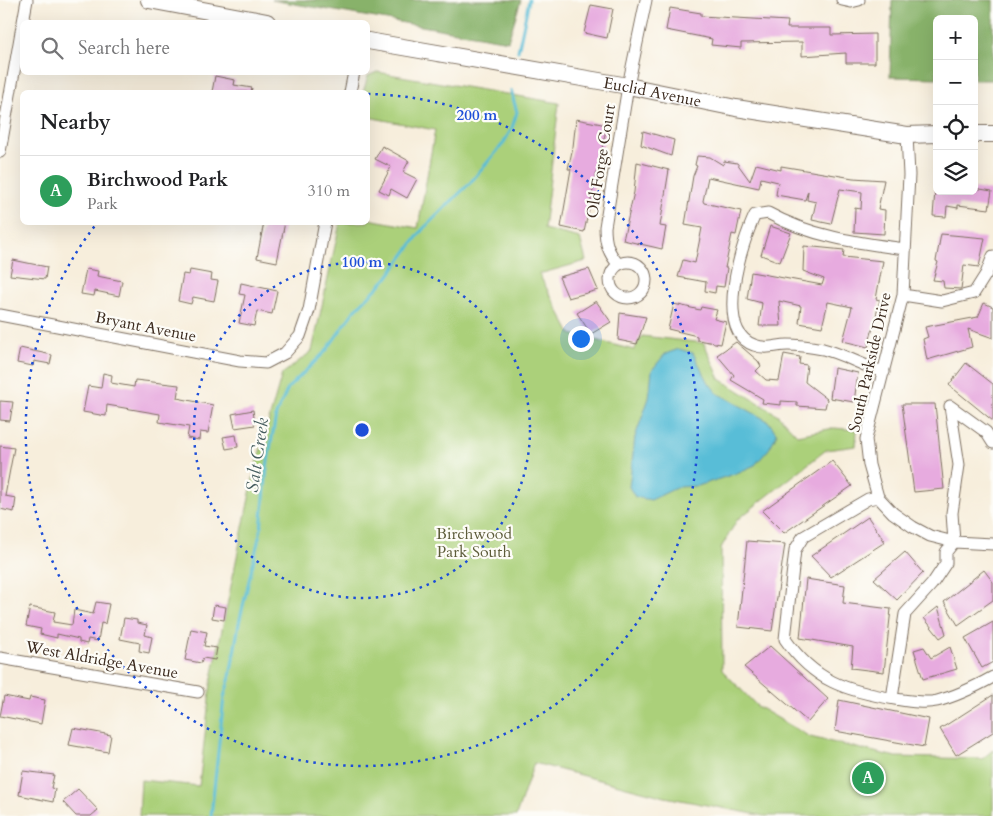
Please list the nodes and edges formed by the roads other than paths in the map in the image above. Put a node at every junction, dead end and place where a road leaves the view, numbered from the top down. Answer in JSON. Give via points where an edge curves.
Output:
{"nodes":[{"id":1,"x":27,"y":0,"type":"edge"},
{"id":2,"x":149,"y":0,"type":"edge"},
{"id":3,"x":646,"y":0,"type":"edge"},
{"id":4,"x":842,"y":0,"type":"edge"},
{"id":5,"x":859,"y":0,"type":"edge"},
{"id":6,"x":24,"y":20,"type":"edge"},
{"id":7,"x":256,"y":20,"type":"edge"},
{"id":8,"x":20,"y":41,"type":"edge"},
{"id":9,"x":370,"y":41,"type":"edge"},
{"id":10,"x":353,"y":75,"type":"edge"},
{"id":11,"x":628,"y":86,"type":"junction"},
{"id":12,"x":350,"y":90,"type":"edge"},
{"id":13,"x":933,"y":134,"type":"edge"},
{"id":14,"x":978,"y":134,"type":"edge"},
{"id":15,"x":993,"y":134,"type":"edge"},
{"id":16,"x":907,"y":135,"type":"junction"},
{"id":17,"x":0,"y":152,"type":"edge"},
{"id":18,"x":324,"y":225,"type":"edge"},
{"id":19,"x":905,"y":249,"type":"junction"},
{"id":20,"x":993,"y":256,"type":"edge"},
{"id":21,"x":618,"y":264,"type":"dead end"},
{"id":22,"x":904,"y":295,"type":"junction"},
{"id":23,"x":0,"y":315,"type":"edge"},
{"id":24,"x":884,"y":372,"type":"junction"},
{"id":25,"x":993,"y":443,"type":"edge"},
{"id":26,"x":878,"y":497,"type":"junction"},
{"id":27,"x":954,"y":542,"type":"junction"},
{"id":28,"x":993,"y":544,"type":"edge"},
{"id":29,"x":0,"y":658,"type":"edge"},
{"id":30,"x":993,"y":677,"type":"edge"},
{"id":31,"x":198,"y":692,"type":"dead end"},
{"id":32,"x":892,"y":698,"type":"junction"}],
"edges":[{"from":1,"to":6,"type":"street"},
{"from":2,"to":7,"type":"main road"},
{"from":3,"to":11,"type":"street","name":"Old Forge Court"},
{"from":4,"to":5,"type":"street"},
{"from":8,"to":17,"type":"street"},
{"from":9,"to":11,"type":"main road","name":"Euclid Avenue"},
{"from":10,"to":12,"type":"street"},
{"from":11,"to":16,"type":"main road","name":"Euclid Avenue","via":[[736,108]]},
{"from":11,"to":21,"type":"street","name":"Old Forge Court","via":[[604,241]]},
{"from":13,"to":16,"type":"main road","name":"Euclid Avenue"},
{"from":14,"to":15,"type":"main road"},
{"from":16,"to":19,"type":"street","name":"South Parkside Drive","via":[[909,175]]},
{"from":18,"to":23,"type":"street","name":"Bryant Avenue","via":[[309,310],[300,336],[284,353],[266,363],[240,361]]},
{"from":19,"to":22,"type":"street","name":"South Parkside Drive"},
{"from":19,"to":24,"type":"street","via":[[852,242],[785,222],[768,212],[755,216],[744,239],[731,306],[740,334],[752,345],[770,349],[787,344],[823,349]]},
{"from":20,"to":22,"type":"street","via":[[974,293],[942,301]]},
{"from":22,"to":24,"type":"street","name":"South Parkside Drive"},
{"from":24,"to":26,"type":"street","name":"South Parkside Drive","via":[[866,439]]},
{"from":25,"to":27,"type":"street","via":[[986,432],[950,406],[959,465],[952,513]]},
{"from":26,"to":27,"type":"street","name":"South Parkside Drive","via":[[913,527],[930,536]]},
{"from":26,"to":32,"type":"street","via":[[868,499],[803,537],[795,550],[785,639],[797,657],[831,683],[856,692]]},
{"from":27,"to":28,"type":"street","name":"South Parkside Drive"},
{"from":27,"to":32,"type":"street","via":[[946,552],[946,563],[932,584],[904,614]]},
{"from":29,"to":31,"type":"street","name":"West Aldridge Avenue"},
{"from":30,"to":32,"type":"street","via":[[935,702]]}]}
